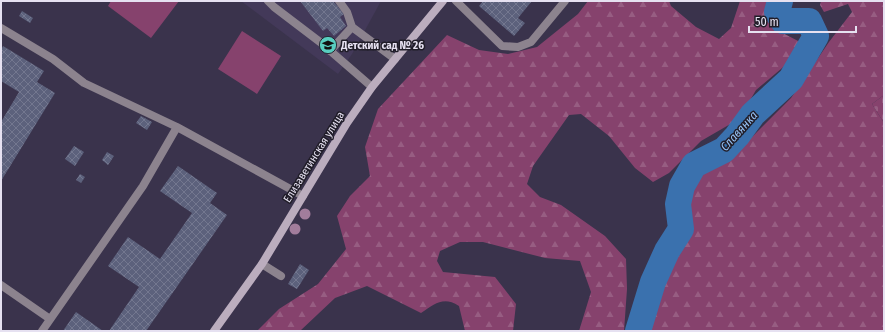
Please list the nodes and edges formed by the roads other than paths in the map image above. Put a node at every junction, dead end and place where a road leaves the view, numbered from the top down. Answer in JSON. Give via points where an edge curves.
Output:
{"nodes":[{"id":1,"x":268,"y":1,"type":"edge"},
{"id":2,"x":339,"y":1,"type":"edge"},
{"id":3,"x":442,"y":1,"type":"edge"},
{"id":4,"x":456,"y":1,"type":"edge"},
{"id":5,"x":565,"y":1,"type":"edge"},
{"id":6,"x":352,"y":27,"type":"junction"},
{"id":7,"x":1,"y":28,"type":"edge"},
{"id":8,"x":330,"y":51,"type":"junction"},
{"id":9,"x":395,"y":59,"type":"junction"},
{"id":10,"x":372,"y":88,"type":"junction"},
{"id":11,"x":177,"y":127,"type":"junction"},
{"id":12,"x":303,"y":196,"type":"junction"},
{"id":13,"x":262,"y":264,"type":"junction"},
{"id":14,"x":281,"y":276,"type":"dead end"},
{"id":15,"x":1,"y":286,"type":"edge"},
{"id":16,"x":50,"y":320,"type":"junction"},
{"id":17,"x":42,"y":331,"type":"edge"},
{"id":18,"x":214,"y":331,"type":"edge"}],
"edges":[{"from":1,"to":8,"type":"lane"},
{"from":2,"to":6,"type":"lane","via":[[347,12]]},
{"from":3,"to":9,"type":"street","name":"Елизаветинская улица"},
{"from":4,"to":5,"type":"lane","via":[[502,46],[518,47],[531,42]]},
{"from":6,"to":8,"type":"lane"},
{"from":6,"to":9,"type":"lane"},
{"from":7,"to":11,"type":"lane","via":[[53,60],[84,83]]},
{"from":8,"to":10,"type":"lane"},
{"from":9,"to":10,"type":"street","name":"Елизаветинская улица"},
{"from":10,"to":12,"type":"street","name":"Елизаветинская улица","via":[[347,123]]},
{"from":11,"to":12,"type":"lane"},
{"from":11,"to":16,"type":"lane","via":[[143,186]]},
{"from":12,"to":13,"type":"street","name":"Елизаветинская улица"},
{"from":13,"to":14,"type":"lane"},
{"from":13,"to":18,"type":"street","name":"Елизаветинская улица"},
{"from":15,"to":16,"type":"lane"},
{"from":16,"to":17,"type":"lane"}]}
